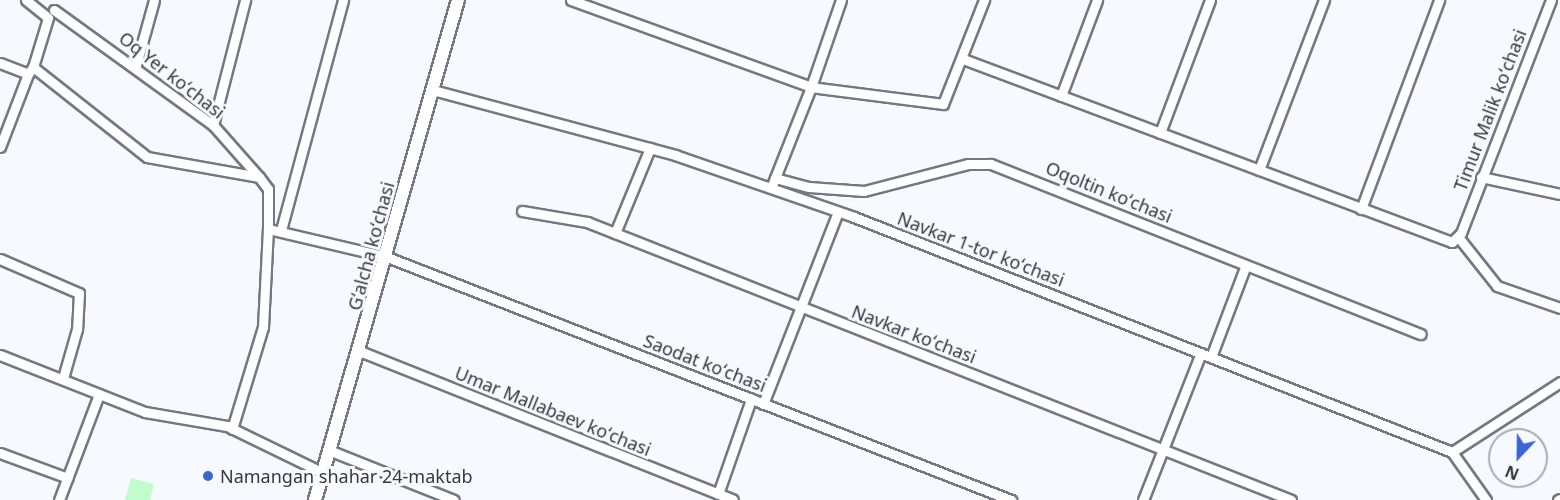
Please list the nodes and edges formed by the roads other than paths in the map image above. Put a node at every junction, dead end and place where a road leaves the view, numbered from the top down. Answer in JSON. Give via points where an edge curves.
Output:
{"nodes":[{"id":1,"x":26,"y":0,"type":"edge"},
{"id":2,"x":59,"y":0,"type":"edge"},
{"id":3,"x":154,"y":0,"type":"edge"},
{"id":4,"x":245,"y":0,"type":"edge"},
{"id":5,"x":343,"y":0,"type":"edge"},
{"id":6,"x":458,"y":0,"type":"edge"},
{"id":7,"x":571,"y":0,"type":"edge"},
{"id":8,"x":841,"y":0,"type":"edge"},
{"id":9,"x":983,"y":0,"type":"edge"},
{"id":10,"x":1097,"y":0,"type":"edge"},
{"id":11,"x":1210,"y":0,"type":"edge"},
{"id":12,"x":1323,"y":0,"type":"edge"},
{"id":13,"x":1439,"y":0,"type":"edge"},
{"id":14,"x":1551,"y":0,"type":"edge"},
{"id":15,"x":51,"y":14,"type":"junction"},
{"id":16,"x":963,"y":59,"type":"junction"},
{"id":17,"x":0,"y":63,"type":"edge"},
{"id":18,"x":136,"y":66,"type":"junction"},
{"id":19,"x":31,"y":70,"type":"junction"},
{"id":20,"x":811,"y":87,"type":"junction"},
{"id":21,"x":433,"y":90,"type":"junction"},
{"id":22,"x":1061,"y":96,"type":"junction"},
{"id":23,"x":213,"y":126,"type":"junction"},
{"id":24,"x":1160,"y":133,"type":"junction"},
{"id":25,"x":0,"y":147,"type":"edge"},
{"id":26,"x":650,"y":148,"type":"junction"},
{"id":27,"x":1259,"y":171,"type":"junction"},
{"id":28,"x":259,"y":177,"type":"junction"},
{"id":29,"x":1480,"y":177,"type":"junction"},
{"id":30,"x":773,"y":183,"type":"junction"},
{"id":31,"x":1560,"y":194,"type":"edge"},
{"id":32,"x":1361,"y":209,"type":"junction"},
{"id":33,"x":522,"y":212,"type":"dead end"},
{"id":34,"x":838,"y":212,"type":"junction"},
{"id":35,"x":268,"y":229,"type":"junction"},
{"id":36,"x":281,"y":230,"type":"junction"},
{"id":37,"x":615,"y":233,"type":"junction"},
{"id":38,"x":1460,"y":236,"type":"junction"},
{"id":39,"x":387,"y":257,"type":"junction"},
{"id":40,"x":0,"y":259,"type":"edge"},
{"id":41,"x":1246,"y":265,"type":"junction"},
{"id":42,"x":800,"y":308,"type":"junction"},
{"id":43,"x":1560,"y":308,"type":"edge"},
{"id":44,"x":1421,"y":334,"type":"dead end"},
{"id":45,"x":362,"y":352,"type":"junction"},
{"id":46,"x":1201,"y":353,"type":"junction"},
{"id":47,"x":0,"y":355,"type":"edge"},
{"id":48,"x":1211,"y":357,"type":"junction"},
{"id":49,"x":63,"y":378,"type":"junction"},
{"id":50,"x":1560,"y":382,"type":"edge"},
{"id":51,"x":99,"y":394,"type":"junction"},
{"id":52,"x":751,"y":399,"type":"junction"},
{"id":53,"x":763,"y":404,"type":"junction"},
{"id":54,"x":232,"y":429,"type":"junction"},
{"id":55,"x":1164,"y":448,"type":"junction"},
{"id":56,"x":331,"y":451,"type":"junction"},
{"id":57,"x":1452,"y":452,"type":"junction"},
{"id":58,"x":0,"y":453,"type":"edge"},
{"id":59,"x":324,"y":473,"type":"junction"},
{"id":60,"x":68,"y":478,"type":"junction"},
{"id":61,"x":721,"y":497,"type":"edge"},
{"id":62,"x":59,"y":500,"type":"edge"},
{"id":63,"x":315,"y":500,"type":"edge"},
{"id":64,"x":454,"y":500,"type":"edge"},
{"id":65,"x":733,"y":500,"type":"edge"},
{"id":66,"x":1011,"y":500,"type":"edge"},
{"id":67,"x":1143,"y":500,"type":"edge"},
{"id":68,"x":1291,"y":500,"type":"edge"},
{"id":69,"x":1486,"y":500,"type":"edge"}],
"edges":[{"from":1,"to":15,"type":"street","name":"Oq Yer koʻchasi"},
{"from":2,"to":15,"type":"street"},
{"from":3,"to":18,"type":"street"},
{"from":4,"to":23,"type":"street"},
{"from":5,"to":36,"type":"street"},
{"from":6,"to":21,"type":"street","name":"Gʻalcha koʻchasi"},
{"from":7,"to":20,"type":"street"},
{"from":8,"to":20,"type":"street"},
{"from":9,"to":16,"type":"street"},
{"from":10,"to":22,"type":"street"},
{"from":11,"to":24,"type":"street"},
{"from":12,"to":27,"type":"street"},
{"from":13,"to":32,"type":"street"},
{"from":14,"to":29,"type":"street","name":"Timur Malik koʻchasi"},
{"from":15,"to":18,"type":"street","name":"Oq Yer koʻchasi"},
{"from":15,"to":19,"type":"street"},
{"from":16,"to":20,"type":"street","via":[[950,95],[938,105]]},
{"from":16,"to":22,"type":"street"},
{"from":17,"to":19,"type":"street"},
{"from":18,"to":23,"type":"street","name":"Oq Yer koʻchasi"},
{"from":19,"to":25,"type":"street"},
{"from":19,"to":28,"type":"street","via":[[147,157]]},
{"from":20,"to":30,"type":"street"},
{"from":21,"to":26,"type":"street","name":"Navkar 1-tor koʻchasi"},
{"from":21,"to":39,"type":"street","name":"Gʻalcha koʻchasi"},
{"from":22,"to":24,"type":"street"},
{"from":23,"to":28,"type":"street","name":"Oq Yer koʻchasi"},
{"from":24,"to":27,"type":"street"},
{"from":26,"to":30,"type":"street","name":"Navkar 1-tor koʻchasi"},
{"from":26,"to":37,"type":"street"},
{"from":27,"to":32,"type":"street"},
{"from":28,"to":35,"type":"street","via":[[268,189]]},
{"from":29,"to":31,"type":"street"},
{"from":29,"to":38,"type":"street","name":"Timur Malik koʻchasi"},
{"from":30,"to":34,"type":"street","name":"Navkar 1-tor koʻchasi"},
{"from":30,"to":41,"type":"street","name":"Oqoltin koʻchasi","via":[[864,191],[968,164],[991,164]]},
{"from":32,"to":38,"type":"street","via":[[1452,243]]},
{"from":33,"to":37,"type":"street","name":"Navkar koʻchasi","via":[[587,222]]},
{"from":34,"to":42,"type":"street"},
{"from":34,"to":46,"type":"street","name":"Navkar 1-tor koʻchasi"},
{"from":35,"to":36,"type":"street","name":"Saodat koʻchasi"},
{"from":35,"to":54,"type":"street","via":[[264,327]]},
{"from":36,"to":39,"type":"street","name":"Saodat koʻchasi"},
{"from":37,"to":42,"type":"street","name":"Navkar koʻchasi"},
{"from":38,"to":43,"type":"street","via":[[1497,286]]},
{"from":39,"to":45,"type":"street","name":"Gʻalcha koʻchasi"},
{"from":39,"to":52,"type":"street","name":"Saodat koʻchasi"},
{"from":40,"to":49,"type":"street","via":[[79,293],[77,329]]},
{"from":41,"to":44,"type":"street","name":"Oqoltin koʻchasi"},
{"from":41,"to":48,"type":"street"},
{"from":42,"to":53,"type":"street"},
{"from":42,"to":55,"type":"street","name":"Navkar koʻchasi"},
{"from":45,"to":56,"type":"street","name":"Gʻalcha koʻchasi"},
{"from":45,"to":61,"type":"street","name":"Umar Mallabaev koʻchasi"},
{"from":46,"to":48,"type":"street","name":"Navkar 1-tor koʻchasi"},
{"from":46,"to":55,"type":"street"},
{"from":47,"to":49,"type":"street"},
{"from":48,"to":57,"type":"street","name":"Navkar 1-tor koʻchasi"},
{"from":49,"to":51,"type":"street"},
{"from":50,"to":57,"type":"street"},
{"from":51,"to":54,"type":"street","via":[[145,412]]},
{"from":51,"to":60,"type":"street"},
{"from":52,"to":53,"type":"street","name":"Saodat koʻchasi"},
{"from":52,"to":61,"type":"street"},
{"from":53,"to":66,"type":"street","name":"Saodat koʻchasi"},
{"from":54,"to":59,"type":"street"},
{"from":55,"to":67,"type":"street"},
{"from":55,"to":68,"type":"street","name":"Navkar koʻchasi"},
{"from":56,"to":59,"type":"street","name":"Gʻalcha koʻchasi"},
{"from":56,"to":64,"type":"street"},
{"from":57,"to":69,"type":"street"},
{"from":58,"to":60,"type":"street"},
{"from":59,"to":63,"type":"street","name":"Gʻalcha koʻchasi"},
{"from":60,"to":62,"type":"street"},
{"from":61,"to":65,"type":"street","name":"Umar Mallabaev koʻchasi"}]}
